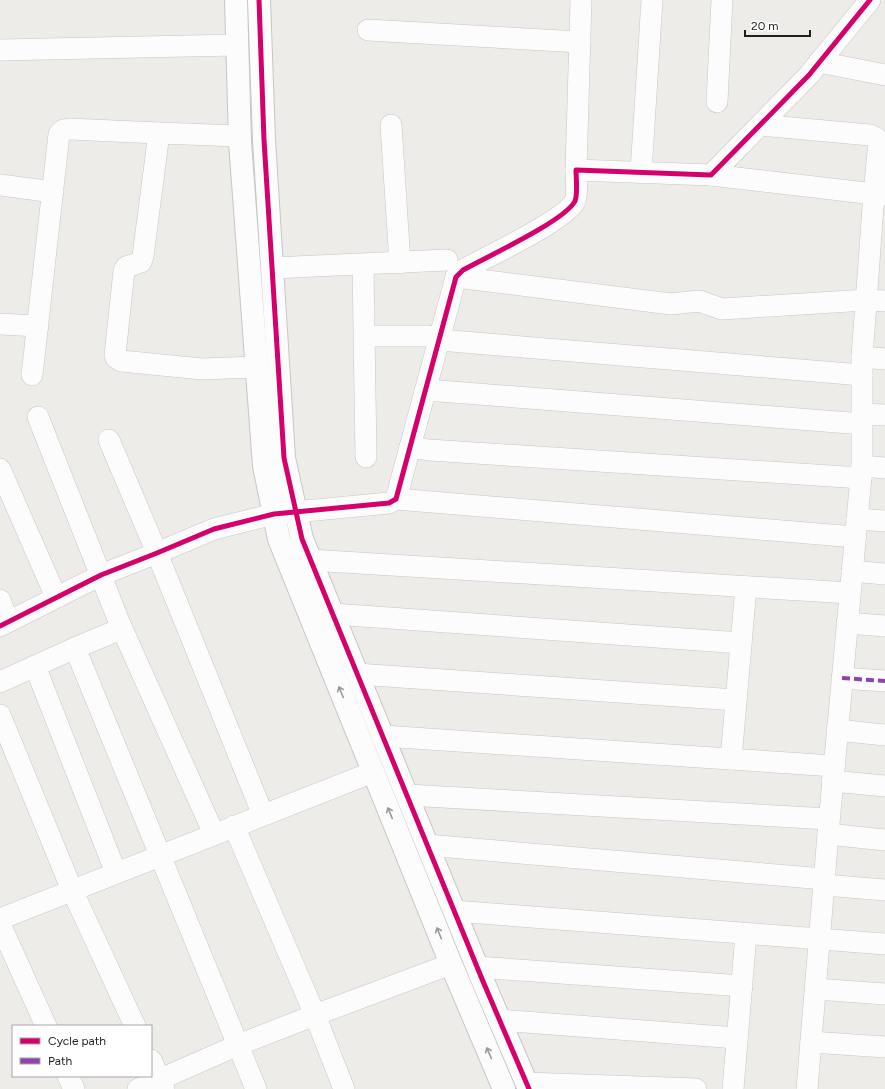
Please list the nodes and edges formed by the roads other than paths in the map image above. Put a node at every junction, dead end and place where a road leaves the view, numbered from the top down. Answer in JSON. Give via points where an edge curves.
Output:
{"nodes":[{"id":1,"x":236,"y":0,"type":"edge"},
{"id":2,"x":259,"y":0,"type":"edge"},
{"id":3,"x":581,"y":0,"type":"edge"},
{"id":4,"x":652,"y":0,"type":"edge"},
{"id":5,"x":722,"y":0,"type":"edge"},
{"id":6,"x":870,"y":0,"type":"edge"},
{"id":7,"x":885,"y":4,"type":"edge"},
{"id":8,"x":368,"y":30,"type":"dead end"},
{"id":9,"x":580,"y":42,"type":"junction"},
{"id":10,"x":236,"y":45,"type":"junction"},
{"id":11,"x":0,"y":50,"type":"edge"},
{"id":12,"x":819,"y":62,"type":"junction"},
{"id":13,"x":885,"y":75,"type":"edge"},
{"id":14,"x":717,"y":102,"type":"dead end"},
{"id":15,"x":760,"y":125,"type":"junction"},
{"id":16,"x":391,"y":126,"type":"dead end"},
{"id":17,"x":158,"y":133,"type":"junction"},
{"id":18,"x":239,"y":136,"type":"junction"},
{"id":19,"x":576,"y":170,"type":"junction"},
{"id":20,"x":640,"y":172,"type":"junction"},
{"id":21,"x":711,"y":175,"type":"junction"},
{"id":22,"x":0,"y":185,"type":"edge"},
{"id":23,"x":53,"y":192,"type":"junction"},
{"id":24,"x":879,"y":194,"type":"edge"},
{"id":25,"x":877,"y":247,"type":"edge"},
{"id":26,"x":400,"y":263,"type":"junction"},
{"id":27,"x":363,"y":264,"type":"junction"},
{"id":28,"x":272,"y":268,"type":"junction"},
{"id":29,"x":452,"y":269,"type":"junction"},
{"id":30,"x":876,"y":300,"type":"edge"},
{"id":31,"x":0,"y":324,"type":"edge"},
{"id":32,"x":38,"y":326,"type":"junction"},
{"id":33,"x":364,"y":336,"type":"junction"},
{"id":34,"x":434,"y":338,"type":"junction"},
{"id":35,"x":885,"y":359,"type":"edge"},
{"id":36,"x":862,"y":366,"type":"junction"},
{"id":37,"x":256,"y":367,"type":"junction"},
{"id":38,"x":32,"y":375,"type":"dead end"},
{"id":39,"x":425,"y":391,"type":"junction"},
{"id":40,"x":885,"y":416,"type":"edge"},
{"id":41,"x":38,"y":417,"type":"dead end"},
{"id":42,"x":862,"y":418,"type":"junction"},
{"id":43,"x":109,"y":440,"type":"dead end"},
{"id":44,"x":410,"y":447,"type":"junction"},
{"id":45,"x":366,"y":457,"type":"dead end"},
{"id":46,"x":885,"y":468,"type":"edge"},
{"id":47,"x":0,"y":470,"type":"edge"},
{"id":48,"x":861,"y":472,"type":"junction"},
{"id":49,"x":396,"y":499,"type":"junction"},
{"id":50,"x":296,"y":511,"type":"junction"},
{"id":51,"x":274,"y":514,"type":"junction"},
{"id":52,"x":885,"y":521,"type":"edge"},
{"id":53,"x":856,"y":528,"type":"junction"},
{"id":54,"x":157,"y":553,"type":"junction"},
{"id":55,"x":310,"y":560,"type":"junction"},
{"id":56,"x":852,"y":571,"type":"junction"},
{"id":57,"x":885,"y":574,"type":"edge"},
{"id":58,"x":101,"y":575,"type":"junction"},
{"id":59,"x":746,"y":587,"type":"junction"},
{"id":60,"x":850,"y":593,"type":"junction"},
{"id":61,"x":56,"y":597,"type":"junction"},
{"id":62,"x":0,"y":600,"type":"edge"},
{"id":63,"x":333,"y":614,"type":"junction"},
{"id":64,"x":4,"y":623,"type":"edge"},
{"id":65,"x":847,"y":623,"type":"junction"},
{"id":66,"x":120,"y":624,"type":"junction"},
{"id":67,"x":885,"y":626,"type":"edge"},
{"id":68,"x":741,"y":643,"type":"junction"},
{"id":69,"x":75,"y":648,"type":"junction"},
{"id":70,"x":35,"y":666,"type":"junction"},
{"id":71,"x":357,"y":674,"type":"junction"},
{"id":72,"x":842,"y":678,"type":"junction"},
{"id":73,"x":885,"y":681,"type":"edge"},
{"id":74,"x":0,"y":682,"type":"edge"},
{"id":75,"x":736,"y":700,"type":"junction"},
{"id":76,"x":0,"y":715,"type":"edge"},
{"id":77,"x":837,"y":730,"type":"junction"},
{"id":78,"x":885,"y":735,"type":"edge"},
{"id":79,"x":383,"y":736,"type":"junction"},
{"id":80,"x":731,"y":759,"type":"junction"},
{"id":81,"x":373,"y":772,"type":"junction"},
{"id":82,"x":833,"y":774,"type":"junction"},
{"id":83,"x":885,"y":786,"type":"edge"},
{"id":84,"x":407,"y":794,"type":"junction"},
{"id":85,"x":263,"y":815,"type":"junction"},
{"id":86,"x":234,"y":826,"type":"junction"},
{"id":87,"x":828,"y":827,"type":"junction"},
{"id":88,"x":214,"y":834,"type":"junction"},
{"id":89,"x":885,"y":840,"type":"edge"},
{"id":90,"x":427,"y":845,"type":"junction"},
{"id":91,"x":160,"y":856,"type":"junction"},
{"id":92,"x":116,"y":873,"type":"junction"},
{"id":93,"x":824,"y":882,"type":"junction"},
{"id":94,"x":72,"y":890,"type":"junction"},
{"id":95,"x":885,"y":890,"type":"edge"},
{"id":96,"x":454,"y":912,"type":"junction"},
{"id":97,"x":0,"y":919,"type":"edge"},
{"id":98,"x":0,"y":924,"type":"edge"},
{"id":99,"x":746,"y":934,"type":"junction"},
{"id":100,"x":820,"y":940,"type":"junction"},
{"id":101,"x":885,"y":944,"type":"edge"},
{"id":102,"x":451,"y":964,"type":"junction"},
{"id":103,"x":477,"y":967,"type":"junction"},
{"id":104,"x":742,"y":986,"type":"junction"},
{"id":105,"x":816,"y":990,"type":"junction"},
{"id":106,"x":885,"y":994,"type":"edge"},
{"id":107,"x":314,"y":1015,"type":"junction"},
{"id":108,"x":499,"y":1020,"type":"junction"},
{"id":109,"x":46,"y":1025,"type":"edge"},
{"id":110,"x":135,"y":1025,"type":"edge"},
{"id":111,"x":737,"y":1038,"type":"junction"},
{"id":112,"x":811,"y":1042,"type":"junction"},
{"id":113,"x":238,"y":1045,"type":"junction"},
{"id":114,"x":885,"y":1047,"type":"edge"},
{"id":115,"x":152,"y":1062,"type":"edge"},
{"id":116,"x":68,"y":1077,"type":"edge"},
{"id":117,"x":162,"y":1084,"type":"edge"},
{"id":118,"x":528,"y":1086,"type":"edge"},
{"id":119,"x":74,"y":1089,"type":"edge"},
{"id":120,"x":138,"y":1089,"type":"edge"},
{"id":121,"x":256,"y":1089,"type":"edge"},
{"id":122,"x":344,"y":1089,"type":"edge"},
{"id":123,"x":504,"y":1089,"type":"edge"},
{"id":124,"x":696,"y":1089,"type":"edge"},
{"id":125,"x":733,"y":1089,"type":"edge"},
{"id":126,"x":808,"y":1089,"type":"edge"}],
"edges":[{"from":1,"to":10,"type":"street"},
{"from":2,"to":28,"type":"street"},
{"from":3,"to":9,"type":"street"},
{"from":4,"to":20,"type":"street"},
{"from":5,"to":14,"type":"street"},
{"from":6,"to":7,"type":"street"},
{"from":6,"to":12,"type":"street"},
{"from":8,"to":9,"type":"street"},
{"from":9,"to":19,"type":"street"},
{"from":10,"to":11,"type":"street"},
{"from":10,"to":18,"type":"street"},
{"from":12,"to":13,"type":"street"},
{"from":12,"to":15,"type":"street"},
{"from":15,"to":21,"type":"street"},
{"from":15,"to":24,"type":"street","via":[[870,135],[876,138],[879,142]]},
{"from":16,"to":26,"type":"street"},
{"from":17,"to":18,"type":"street"},
{"from":17,"to":23,"type":"street","via":[[63,130],[59,134]]},
{"from":17,"to":37,"type":"street","via":[[143,256],[141,262],[126,267],[124,271],[116,358],[121,362],[202,369]]},
{"from":18,"to":37,"type":"street"},
{"from":19,"to":20,"type":"street"},
{"from":19,"to":29,"type":"street","via":[[576,199],[571,208],[552,223],[463,270]]},
{"from":20,"to":21,"type":"street"},
{"from":21,"to":24,"type":"street"},
{"from":22,"to":23,"type":"street"},
{"from":23,"to":32,"type":"street"},
{"from":24,"to":25,"type":"street"},
{"from":25,"to":30,"type":"street"},
{"from":26,"to":27,"type":"street"},
{"from":26,"to":29,"type":"street"},
{"from":27,"to":28,"type":"street"},
{"from":27,"to":33,"type":"street"},
{"from":28,"to":50,"type":"street","via":[[284,458]]},
{"from":29,"to":30,"type":"street","via":[[671,304],[700,301],[722,309]]},
{"from":29,"to":34,"type":"street"},
{"from":30,"to":36,"type":"street"},
{"from":31,"to":32,"type":"street"},
{"from":32,"to":38,"type":"street"},
{"from":33,"to":34,"type":"street"},
{"from":33,"to":45,"type":"street"},
{"from":34,"to":36,"type":"street"},
{"from":34,"to":39,"type":"street"},
{"from":35,"to":36,"type":"street"},
{"from":36,"to":42,"type":"street"},
{"from":37,"to":51,"type":"street","via":[[264,466]]},
{"from":39,"to":42,"type":"street","via":[[850,423]]},
{"from":39,"to":44,"type":"street"},
{"from":40,"to":42,"type":"street"},
{"from":41,"to":58,"type":"street"},
{"from":42,"to":48,"type":"street"},
{"from":43,"to":54,"type":"street"},
{"from":44,"to":48,"type":"street","via":[[445,451]]},
{"from":44,"to":49,"type":"street"},
{"from":46,"to":48,"type":"street"},
{"from":47,"to":61,"type":"street"},
{"from":48,"to":53,"type":"street"},
{"from":49,"to":50,"type":"street","via":[[382,504]]},
{"from":49,"to":53,"type":"street"},
{"from":50,"to":51,"type":"street"},
{"from":50,"to":55,"type":"street"},
{"from":51,"to":54,"type":"street","via":[[214,529]]},
{"from":81,"to":51,"type":"street","one_way":true,"via":[[279,539]]},
{"from":52,"to":53,"type":"street"},
{"from":53,"to":56,"type":"street"},
{"from":54,"to":58,"type":"street"},
{"from":54,"to":85,"type":"street"},
{"from":55,"to":59,"type":"street"},
{"from":55,"to":63,"type":"street"},
{"from":56,"to":57,"type":"street"},
{"from":56,"to":60,"type":"street"},
{"from":58,"to":61,"type":"street"},
{"from":58,"to":66,"type":"street"},
{"from":59,"to":60,"type":"street"},
{"from":59,"to":68,"type":"street"},
{"from":60,"to":65,"type":"street"},
{"from":61,"to":64,"type":"street"},
{"from":62,"to":64,"type":"street"},
{"from":63,"to":68,"type":"street"},
{"from":63,"to":71,"type":"street"},
{"from":65,"to":67,"type":"street"},
{"from":65,"to":72,"type":"street"},
{"from":66,"to":69,"type":"street","via":[[116,631]]},
{"from":66,"to":88,"type":"street"},
{"from":68,"to":75,"type":"street"},
{"from":69,"to":70,"type":"street"},
{"from":69,"to":91,"type":"street"},
{"from":70,"to":74,"type":"street"},
{"from":70,"to":92,"type":"street"},
{"from":71,"to":75,"type":"street"},
{"from":71,"to":79,"type":"street"},
{"from":72,"to":73,"type":"street"},
{"from":72,"to":77,"type":"street"},
{"from":75,"to":80,"type":"street"},
{"from":76,"to":94,"type":"street"},
{"from":77,"to":78,"type":"street"},
{"from":77,"to":82,"type":"street"},
{"from":79,"to":80,"type":"street"},
{"from":79,"to":84,"type":"street"},
{"from":80,"to":82,"type":"street"},
{"from":81,"to":85,"type":"street"},
{"from":102,"to":81,"type":"street","one_way":true},
{"from":82,"to":83,"type":"street"},
{"from":82,"to":87,"type":"street"},
{"from":84,"to":87,"type":"street"},
{"from":84,"to":90,"type":"street"},
{"from":85,"to":86,"type":"street"},
{"from":86,"to":88,"type":"street"},
{"from":86,"to":107,"type":"street"},
{"from":87,"to":89,"type":"street"},
{"from":87,"to":93,"type":"street"},
{"from":88,"to":91,"type":"street"},
{"from":90,"to":93,"type":"street"},
{"from":90,"to":96,"type":"street"},
{"from":91,"to":92,"type":"street"},
{"from":91,"to":113,"type":"street"},
{"from":92,"to":94,"type":"street"},
{"from":93,"to":95,"type":"street"},
{"from":93,"to":100,"type":"street"},
{"from":94,"to":97,"type":"street"},
{"from":94,"to":110,"type":"street"},
{"from":96,"to":99,"type":"street"},
{"from":96,"to":103,"type":"street"},
{"from":98,"to":109,"type":"street"},
{"from":99,"to":100,"type":"street"},
{"from":99,"to":104,"type":"street"},
{"from":100,"to":101,"type":"street"},
{"from":100,"to":105,"type":"street"},
{"from":102,"to":107,"type":"street"},
{"from":123,"to":102,"type":"street","one_way":true},
{"from":103,"to":104,"type":"street"},
{"from":103,"to":108,"type":"street"},
{"from":104,"to":111,"type":"street"},
{"from":105,"to":106,"type":"street"},
{"from":105,"to":112,"type":"street"},
{"from":107,"to":113,"type":"street"},
{"from":107,"to":122,"type":"street"},
{"from":108,"to":111,"type":"street"},
{"from":108,"to":118,"type":"street"},
{"from":111,"to":125,"type":"street"},
{"from":112,"to":114,"type":"street"},
{"from":112,"to":126,"type":"street"},
{"from":113,"to":117,"type":"street"},
{"from":113,"to":121,"type":"street"},
{"from":115,"to":117,"type":"street"},
{"from":116,"to":119,"type":"street"},
{"from":117,"to":120,"type":"street"},
{"from":118,"to":124,"type":"street"}]}
